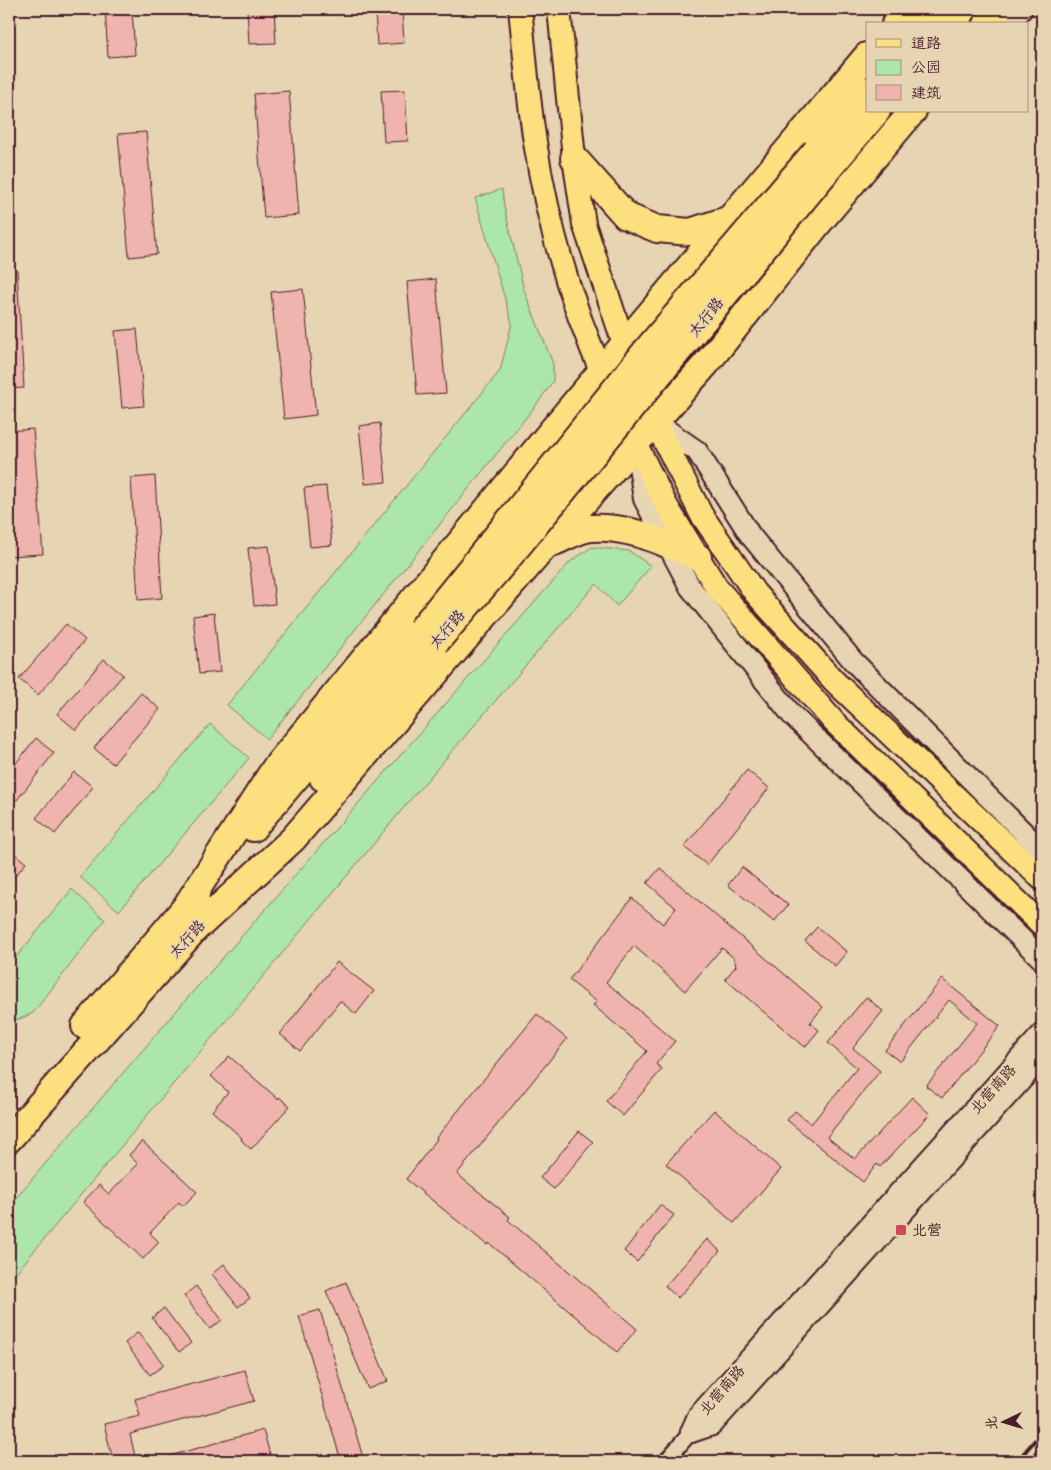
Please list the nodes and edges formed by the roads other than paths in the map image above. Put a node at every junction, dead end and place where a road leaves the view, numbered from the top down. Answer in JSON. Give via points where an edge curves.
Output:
{"nodes":[{"id":1,"x":520,"y":9,"type":"edge"},
{"id":2,"x":559,"y":9,"type":"edge"},
{"id":3,"x":896,"y":9,"type":"edge"},
{"id":4,"x":908,"y":9,"type":"edge"},
{"id":5,"x":938,"y":9,"type":"edge"},
{"id":6,"x":964,"y":9,"type":"edge"},
{"id":7,"x":999,"y":9,"type":"edge"},
{"id":8,"x":1022,"y":9,"type":"edge"},
{"id":9,"x":887,"y":22,"type":"edge"},
{"id":10,"x":897,"y":22,"type":"edge"},
{"id":11,"x":927,"y":22,"type":"edge"},
{"id":12,"x":954,"y":22,"type":"edge"},
{"id":13,"x":989,"y":22,"type":"edge"},
{"id":14,"x":1012,"y":22,"type":"edge"},
{"id":15,"x":865,"y":58,"type":"edge"},
{"id":16,"x":866,"y":93,"type":"edge"},
{"id":17,"x":876,"y":112,"type":"edge"},
{"id":18,"x":912,"y":112,"type":"edge"},
{"id":19,"x":924,"y":112,"type":"edge"},
{"id":20,"x":825,"y":157,"type":"junction"},
{"id":21,"x":574,"y":158,"type":"junction"},
{"id":22,"x":861,"y":172,"type":"junction"},
{"id":23,"x":730,"y":219,"type":"junction"},
{"id":24,"x":624,"y":344,"type":"junction"},
{"id":25,"x":601,"y":371,"type":"junction"},
{"id":26,"x":655,"y":422,"type":"junction"},
{"id":27,"x":636,"y":444,"type":"junction"},
{"id":28,"x":668,"y":544,"type":"junction"},
{"id":29,"x":546,"y":545,"type":"junction"},
{"id":30,"x":698,"y":557,"type":"junction"},
{"id":31,"x":1042,"y":851,"type":"edge"},
{"id":32,"x":1042,"y":879,"type":"edge"},
{"id":33,"x":193,"y":916,"type":"junction"},
{"id":34,"x":1042,"y":925,"type":"edge"},
{"id":35,"x":1042,"y":959,"type":"edge"},
{"id":36,"x":1042,"y":1034,"type":"edge"},
{"id":37,"x":1042,"y":1057,"type":"edge"},
{"id":38,"x":9,"y":1116,"type":"edge"},
{"id":39,"x":9,"y":1138,"type":"edge"},
{"id":40,"x":691,"y":1432,"type":"junction"},
{"id":41,"x":666,"y":1461,"type":"edge"}],
"edges":[{"from":1,"to":25,"type":"main road","via":[[535,141],[554,237]]},
{"from":2,"to":21,"type":"main road"},
{"from":3,"to":9,"type":"main road"},
{"from":4,"to":10,"type":"highway"},
{"from":5,"to":11,"type":"highway"},
{"from":6,"to":12,"type":"highway"},
{"from":7,"to":13,"type":"highway"},
{"from":8,"to":14,"type":"main road"},
{"from":15,"to":23,"type":"highway"},
{"from":16,"to":20,"type":"highway","name":"太行路"},
{"from":17,"to":20,"type":"highway","name":"太行路"},
{"from":18,"to":22,"type":"highway"},
{"from":19,"to":22,"type":"main road"},
{"from":20,"to":33,"type":"highway","name":"太行路","bridge":true,"via":[[650,346],[428,636]]},
{"from":21,"to":23,"type":"highway","via":[[626,216],[657,229],[690,232]]},
{"from":21,"to":24,"type":"main road","via":[[584,224]]},
{"from":22,"to":26,"type":"highway"},
{"from":23,"to":24,"type":"highway"},
{"from":24,"to":25,"type":"highway"},
{"from":24,"to":26,"type":"main road"},
{"from":25,"to":27,"type":"main road"},
{"from":25,"to":33,"type":"highway","via":[[275,768]]},
{"from":26,"to":27,"type":"highway"},
{"from":26,"to":31,"type":"main road","via":[[696,451],[750,535],[853,661]]},
{"from":26,"to":32,"type":"main road","via":[[701,514],[755,593],[834,681]]},
{"from":27,"to":28,"type":"main road","via":[[644,499]]},
{"from":27,"to":29,"type":"highway"},
{"from":27,"to":30,"type":"main road","via":[[666,505]]},
{"from":28,"to":29,"type":"highway","via":[[616,529],[590,528]]},
{"from":28,"to":30,"type":"highway"},
{"from":28,"to":35,"type":"main road","via":[[690,587],[792,715]]},
{"from":29,"to":33,"type":"highway","via":[[293,839]]},
{"from":30,"to":34,"type":"main road","via":[[717,588],[834,722]]},
{"from":33,"to":38,"type":"highway","name":"太行路"},
{"from":33,"to":39,"type":"highway","name":"太行路"},
{"from":36,"to":40,"type":"main road","name":"北营南路","via":[[698,1416]]},
{"from":37,"to":40,"type":"main road","name":"北营南路","via":[[712,1425]]},
{"from":40,"to":41,"type":"street"}]}
